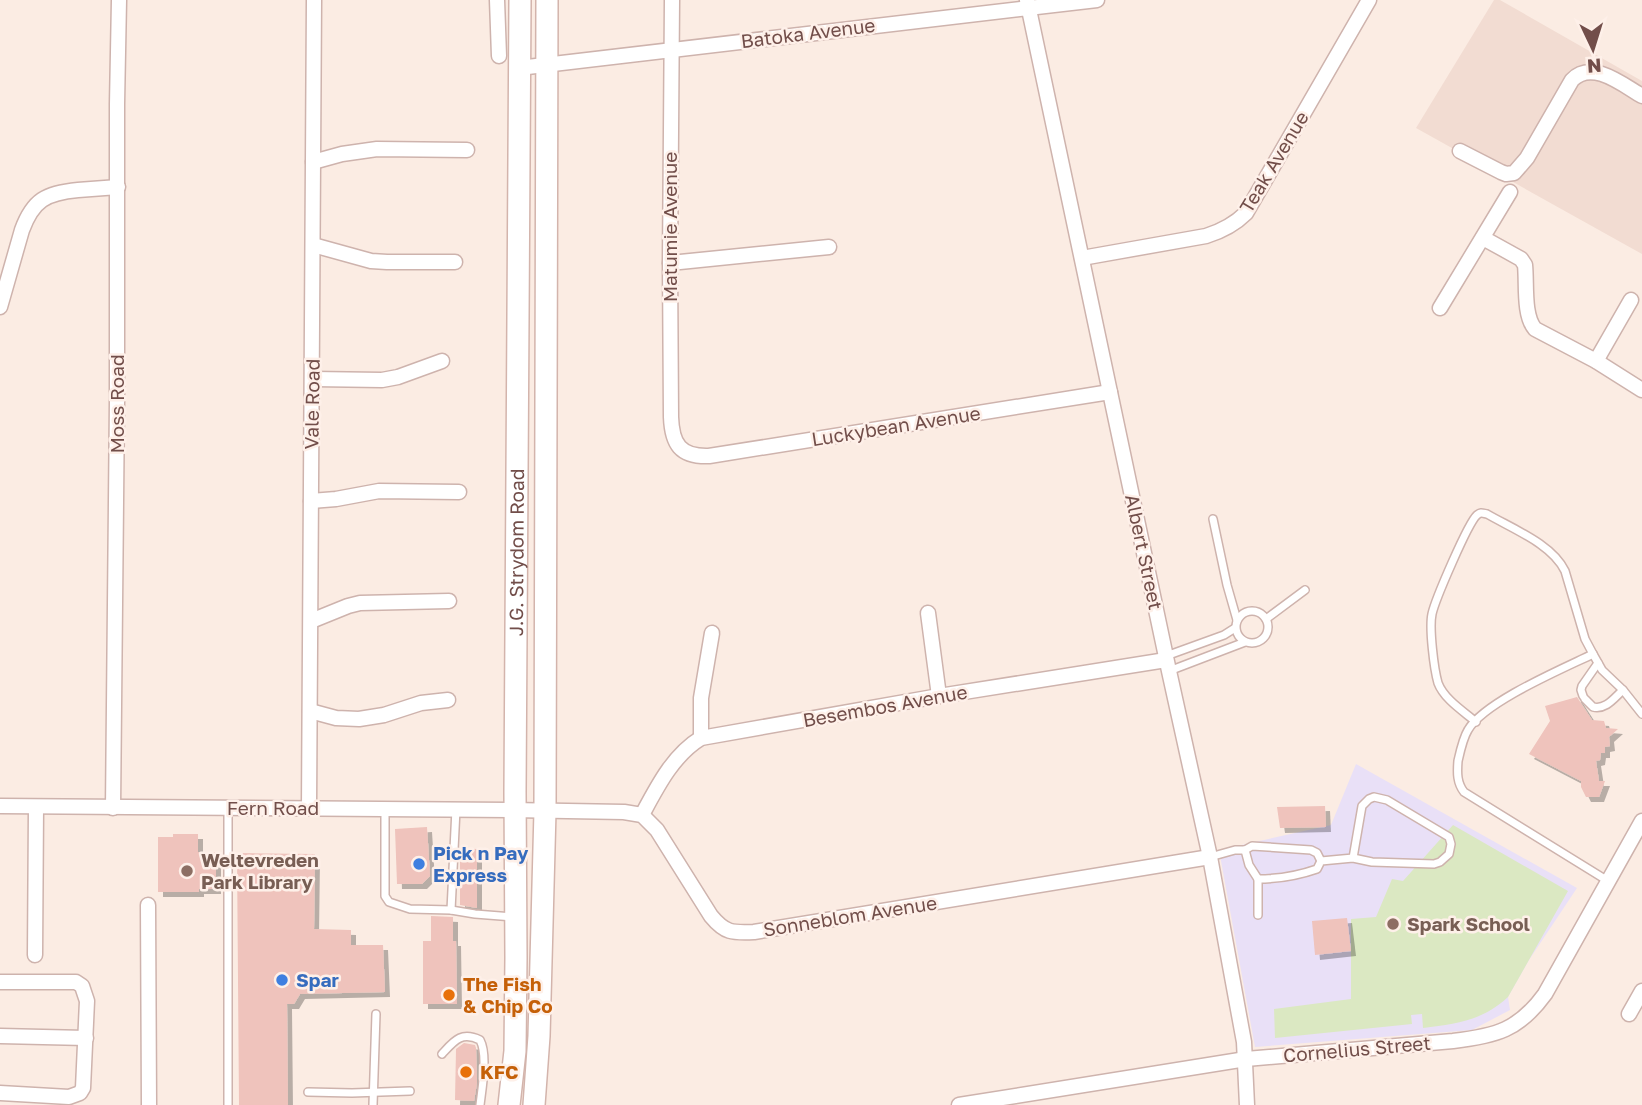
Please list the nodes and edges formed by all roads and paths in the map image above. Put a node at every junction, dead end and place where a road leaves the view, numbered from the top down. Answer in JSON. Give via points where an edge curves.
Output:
{"nodes":[{"id":1,"x":119,"y":0,"type":"edge"},
{"id":2,"x":314,"y":0,"type":"edge"},
{"id":3,"x":497,"y":0,"type":"edge"},
{"id":4,"x":520,"y":0,"type":"edge"},
{"id":5,"x":547,"y":0,"type":"edge"},
{"id":6,"x":672,"y":0,"type":"edge"},
{"id":7,"x":1097,"y":0,"type":"edge"},
{"id":8,"x":1368,"y":0,"type":"edge"},
{"id":9,"x":1028,"y":4,"type":"edge"},
{"id":10,"x":672,"y":50,"type":"junction"},
{"id":11,"x":499,"y":56,"type":"dead end"},
{"id":12,"x":547,"y":65,"type":"junction"},
{"id":13,"x":519,"y":68,"type":"junction"},
{"id":14,"x":1642,"y":96,"type":"edge"},
{"id":15,"x":467,"y":150,"type":"dead end"},
{"id":16,"x":1460,"y":151,"type":"dead end"},
{"id":17,"x":313,"y":162,"type":"junction"},
{"id":18,"x":118,"y":187,"type":"junction"},
{"id":19,"x":1510,"y":192,"type":"dead end"},
{"id":20,"x":1483,"y":238,"type":"junction"},
{"id":21,"x":313,"y":245,"type":"junction"},
{"id":22,"x":829,"y":247,"type":"dead end"},
{"id":23,"x":1082,"y":258,"type":"junction"},
{"id":24,"x":455,"y":262,"type":"dead end"},
{"id":25,"x":670,"y":263,"type":"junction"},
{"id":26,"x":1631,"y":300,"type":"dead end"},
{"id":27,"x":0,"y":307,"type":"edge"},
{"id":28,"x":1440,"y":308,"type":"dead end"},
{"id":29,"x":442,"y":361,"type":"dead end"},
{"id":30,"x":1596,"y":361,"type":"junction"},
{"id":31,"x":313,"y":379,"type":"junction"},
{"id":32,"x":1642,"y":390,"type":"edge"},
{"id":33,"x":1110,"y":391,"type":"junction"},
{"id":34,"x":683,"y":450,"type":"joint"},
{"id":35,"x":459,"y":492,"type":"dead end"},
{"id":36,"x":311,"y":501,"type":"junction"},
{"id":37,"x":1213,"y":519,"type":"dead end"},
{"id":38,"x":1305,"y":590,"type":"dead end"},
{"id":39,"x":449,"y":601,"type":"dead end"},
{"id":40,"x":928,"y":613,"type":"dead end"},
{"id":41,"x":1266,"y":619,"type":"junction"},
{"id":42,"x":311,"y":621,"type":"junction"},
{"id":43,"x":1236,"y":624,"type":"junction"},
{"id":44,"x":712,"y":633,"type":"dead end"},
{"id":45,"x":1245,"y":642,"type":"junction"},
{"id":46,"x":1593,"y":654,"type":"junction"},
{"id":47,"x":1167,"y":663,"type":"junction"},
{"id":48,"x":1598,"y":663,"type":"junction"},
{"id":49,"x":1623,"y":690,"type":"junction"},
{"id":50,"x":939,"y":696,"type":"junction"},
{"id":51,"x":448,"y":700,"type":"dead end"},
{"id":52,"x":310,"y":711,"type":"junction"},
{"id":53,"x":1642,"y":714,"type":"edge"},
{"id":54,"x":1476,"y":722,"type":"junction"},
{"id":55,"x":701,"y":738,"type":"junction"},
{"id":56,"x":0,"y":806,"type":"edge"},
{"id":57,"x":36,"y":807,"type":"junction"},
{"id":58,"x":113,"y":808,"type":"junction"},
{"id":59,"x":228,"y":808,"type":"junction"},
{"id":60,"x":309,"y":808,"type":"junction"},
{"id":61,"x":385,"y":809,"type":"junction"},
{"id":62,"x":456,"y":809,"type":"junction"},
{"id":63,"x":515,"y":810,"type":"junction"},
{"id":64,"x":545,"y":811,"type":"junction"},
{"id":65,"x":642,"y":815,"type":"junction"},
{"id":66,"x":1642,"y":821,"type":"edge"},
{"id":67,"x":1245,"y":850,"type":"junction"},
{"id":68,"x":1210,"y":857,"type":"junction"},
{"id":69,"x":1353,"y":858,"type":"junction"},
{"id":70,"x":1321,"y":862,"type":"junction"},
{"id":71,"x":1258,"y":879,"type":"junction"},
{"id":72,"x":1609,"y":881,"type":"junction"},
{"id":73,"x":148,"y":905,"type":"dead end"},
{"id":74,"x":451,"y":910,"type":"junction"},
{"id":75,"x":1258,"y":915,"type":"dead end"},
{"id":76,"x":516,"y":917,"type":"junction"},
{"id":77,"x":35,"y":955,"type":"dead end"},
{"id":78,"x":0,"y":982,"type":"edge"},
{"id":79,"x":1642,"y":991,"type":"edge"},
{"id":80,"x":376,"y":1014,"type":"dead end"},
{"id":81,"x":1629,"y":1014,"type":"dead end"},
{"id":82,"x":0,"y":1037,"type":"edge"},
{"id":83,"x":86,"y":1038,"type":"junction"},
{"id":84,"x":442,"y":1054,"type":"dead end"},
{"id":85,"x":1246,"y":1059,"type":"junction"},
{"id":86,"x":410,"y":1091,"type":"dead end"},
{"id":87,"x":308,"y":1092,"type":"dead end"},
{"id":88,"x":373,"y":1092,"type":"junction"},
{"id":89,"x":0,"y":1093,"type":"edge"},
{"id":90,"x":149,"y":1105,"type":"edge"},
{"id":91,"x":228,"y":1105,"type":"edge"},
{"id":92,"x":373,"y":1105,"type":"edge"},
{"id":93,"x":481,"y":1105,"type":"edge"},
{"id":94,"x":509,"y":1105,"type":"edge"},
{"id":95,"x":534,"y":1105,"type":"edge"},
{"id":96,"x":959,"y":1105,"type":"edge"},
{"id":97,"x":1247,"y":1105,"type":"edge"}],
"edges":[{"from":1,"to":18,"type":"street","name":"Moss Road"},
{"from":2,"to":17,"type":"street","name":"Vale Road"},
{"from":3,"to":11,"type":"street"},
{"from":4,"to":13,"type":"street","name":"J.G. Strydom Road"},
{"from":5,"to":12,"type":"street","name":"J.G. Strydom Road"},
{"from":6,"to":10,"type":"street","name":"Matumie Avenue"},
{"from":7,"to":9,"type":"street","name":"Batoka Avenue"},
{"from":8,"to":23,"type":"street","name":"Teak Avenue","via":[[1239,221],[1206,236]]},
{"from":9,"to":10,"type":"street","name":"Batoka Avenue"},
{"from":9,"to":23,"type":"street","name":"Albert Street"},
{"from":10,"to":12,"type":"street","name":"Batoka Avenue"},
{"from":10,"to":25,"type":"street","name":"Matumie Avenue"},
{"from":12,"to":13,"type":"street","name":"Batoka Avenue"},
{"from":12,"to":64,"type":"street","name":"J.G. Strydom Road"},
{"from":13,"to":63,"type":"street","name":"J.G. Strydom Road"},
{"from":14,"to":16,"type":"street","via":[[1598,72],[1585,72],[1572,80],[1514,173],[1501,172]]},
{"from":15,"to":17,"type":"street","via":[[377,149]]},
{"from":17,"to":21,"type":"street","name":"Vale Road"},
{"from":18,"to":27,"type":"street","via":[[58,192],[37,203],[22,230]]},
{"from":18,"to":58,"type":"street","name":"Moss Road"},
{"from":19,"to":20,"type":"street"},
{"from":20,"to":28,"type":"street"},
{"from":20,"to":30,"type":"street","via":[[1525,265],[1528,315],[1535,329]]},
{"from":21,"to":24,"type":"street","via":[[379,261]]},
{"from":21,"to":31,"type":"street","name":"Vale Road"},
{"from":22,"to":25,"type":"street"},
{"from":23,"to":33,"type":"street","name":"Albert Street"},
{"from":25,"to":34,"type":"street","name":"Matumie Avenue","via":[[671,427]]},
{"from":26,"to":30,"type":"street"},
{"from":29,"to":31,"type":"street","via":[[382,380]]},
{"from":30,"to":32,"type":"street"},
{"from":31,"to":36,"type":"street","name":"Vale Road"},
{"from":33,"to":34,"type":"street","name":"Luckybean Avenue","via":[[709,456]]},
{"from":33,"to":47,"type":"street","name":"Albert Street"},
{"from":35,"to":36,"type":"street","via":[[379,491]]},
{"from":36,"to":42,"type":"street","name":"Vale Road"},
{"from":37,"to":43,"type":"lane"},
{"from":38,"to":41,"type":"lane"},
{"from":39,"to":42,"type":"street","via":[[360,603]]},
{"from":40,"to":50,"type":"street"},
{"from":41,"to":43,"type":"lane","via":[[1252,610],[1243,613]]},
{"from":41,"to":45,"type":"lane","via":[[1267,635],[1253,644]]},
{"from":42,"to":52,"type":"street","name":"Vale Road"},
{"from":43,"to":45,"type":"lane","via":[[1238,636]]},
{"from":43,"to":47,"type":"lane","via":[[1224,635]]},
{"from":44,"to":55,"type":"street","via":[[701,698]]},
{"from":45,"to":47,"type":"lane"},
{"from":46,"to":48,"type":"lane"},
{"from":46,"to":54,"type":"lane","via":[[1506,698]]},
{"from":46,"to":54,"type":"lane","via":[[1561,562],[1546,547],[1479,513],[1438,595],[1431,624],[1439,686]]},
{"from":47,"to":50,"type":"street","name":"Besembos Avenue"},
{"from":47,"to":68,"type":"street","name":"Albert Street"},
{"from":48,"to":49,"type":"lane"},
{"from":48,"to":49,"type":"lane","via":[[1581,690],[1592,707],[1601,708]]},
{"from":49,"to":53,"type":"lane"},
{"from":50,"to":55,"type":"street","name":"Besembos Avenue"},
{"from":51,"to":52,"type":"street","via":[[359,719]]},
{"from":52,"to":60,"type":"street","name":"Vale Road"},
{"from":54,"to":72,"type":"lane","via":[[1468,730],[1459,756],[1457,773],[1464,792]]},
{"from":55,"to":65,"type":"street","via":[[675,762]]},
{"from":56,"to":57,"type":"street","name":"Fern Road"},
{"from":57,"to":58,"type":"street","name":"Fern Road"},
{"from":57,"to":77,"type":"street"},
{"from":58,"to":59,"type":"street","name":"Fern Road"},
{"from":59,"to":60,"type":"street","name":"Fern Road"},
{"from":59,"to":91,"type":"lane"},
{"from":60,"to":61,"type":"street","name":"Fern Road"},
{"from":61,"to":62,"type":"street","name":"Fern Road"},
{"from":61,"to":74,"type":"lane","via":[[387,900],[410,909]]},
{"from":62,"to":63,"type":"street","name":"Fern Road"},
{"from":62,"to":74,"type":"lane"},
{"from":63,"to":64,"type":"street","name":"Fern Road"},
{"from":63,"to":76,"type":"street","name":"J.G. Strydom Road"},
{"from":64,"to":65,"type":"street"},
{"from":64,"to":95,"type":"street","name":"J.G. Strydom Road"},
{"from":65,"to":68,"type":"street","name":"Sonneblom Avenue","via":[[657,830],[711,916],[734,932]]},
{"from":66,"to":72,"type":"street","name":"Cornelius Street"},
{"from":67,"to":68,"type":"lane"},
{"from":67,"to":70,"type":"lane","via":[[1267,846],[1311,850]]},
{"from":67,"to":71,"type":"lane"},
{"from":68,"to":85,"type":"street","name":"Albert Street"},
{"from":69,"to":69,"type":"lane","via":[[1434,864],[1449,854],[1451,841],[1387,800],[1374,797],[1362,806]]},
{"from":69,"to":70,"type":"lane"},
{"from":70,"to":71,"type":"lane","via":[[1317,869],[1302,875]]},
{"from":71,"to":75,"type":"lane"},
{"from":72,"to":85,"type":"street","name":"Cornelius Street","via":[[1555,980],[1517,1024],[1481,1038]]},
{"from":73,"to":90,"type":"street"},
{"from":74,"to":76,"type":"lane"},
{"from":76,"to":94,"type":"street","name":"J.G. Strydom Road","via":[[515,1051]]},
{"from":78,"to":83,"type":"street","via":[[80,984],[87,1000]]},
{"from":79,"to":81,"type":"street"},
{"from":80,"to":88,"type":"lane"},
{"from":82,"to":83,"type":"street"},
{"from":83,"to":89,"type":"street","via":[[83,1088],[77,1095]]},
{"from":84,"to":93,"type":"lane","via":[[454,1040],[480,1040]]},
{"from":85,"to":96,"type":"street","name":"Cornelius Street"},
{"from":85,"to":97,"type":"street","name":"Albert Street"},
{"from":86,"to":88,"type":"lane"},
{"from":87,"to":88,"type":"lane"},
{"from":88,"to":92,"type":"lane"}]}
